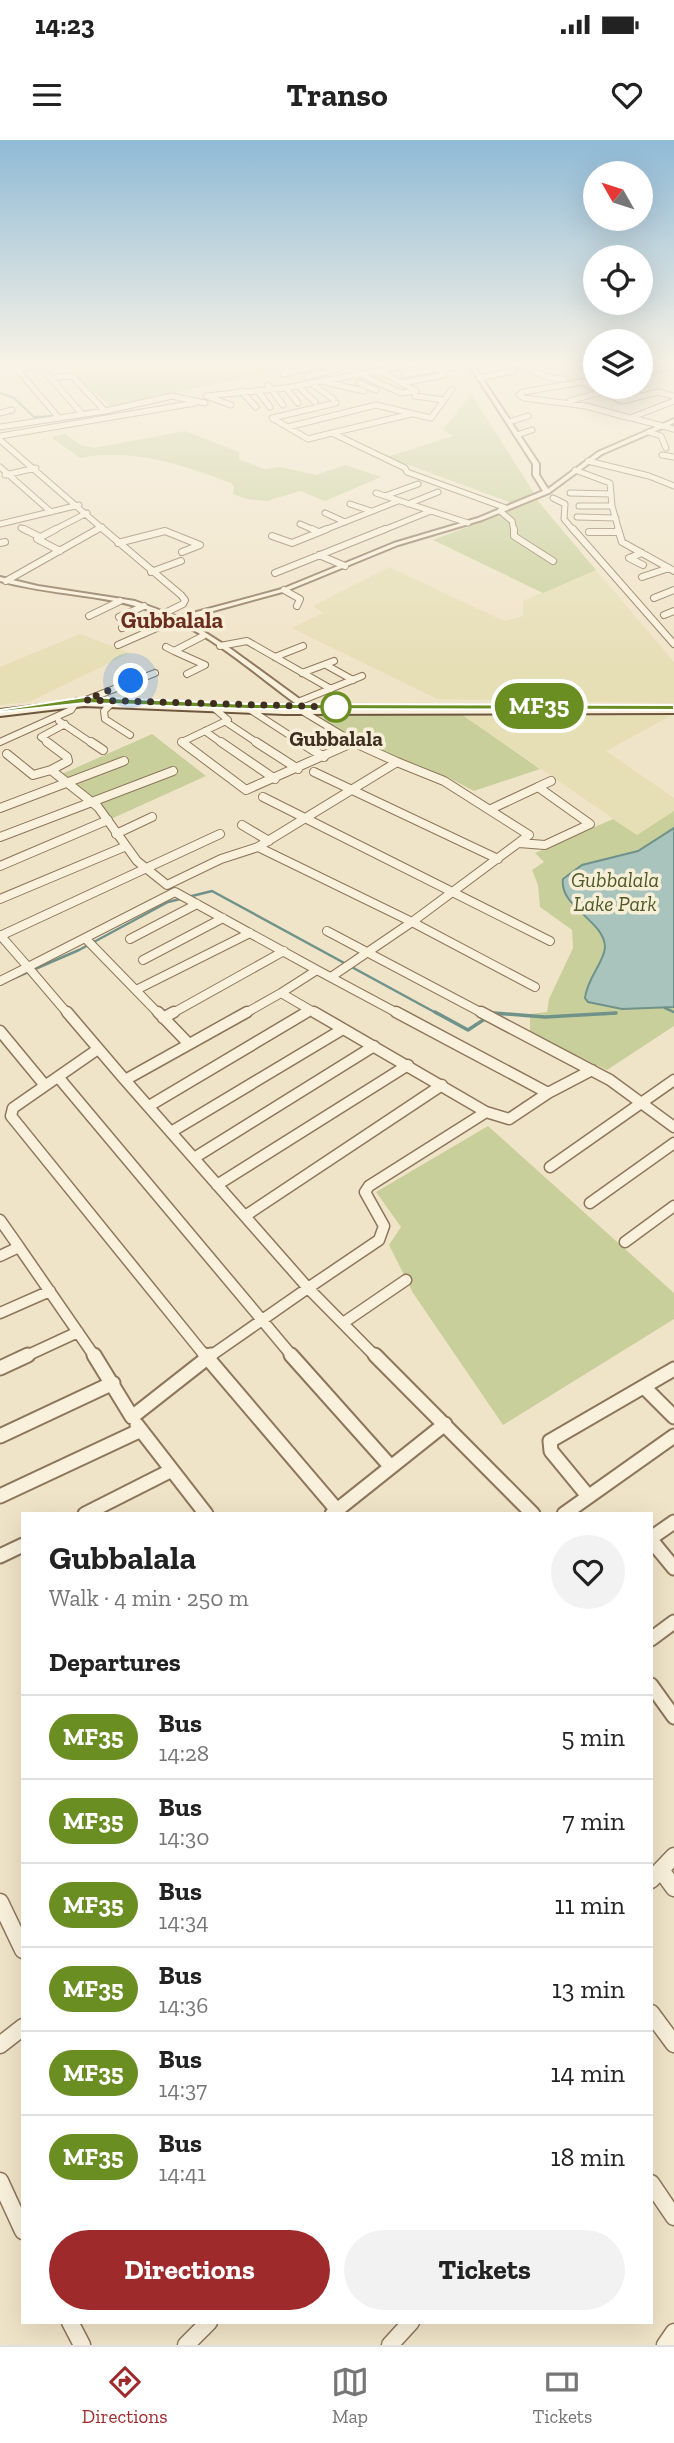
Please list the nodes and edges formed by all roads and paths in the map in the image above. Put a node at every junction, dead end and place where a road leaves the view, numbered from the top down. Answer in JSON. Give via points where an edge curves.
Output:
{"nodes":[{"id":1,"x":33,"y":466,"type":"edge"},
{"id":2,"x":401,"y":466,"type":"edge"},
{"id":3,"x":536,"y":466,"type":"edge"},
{"id":4,"x":581,"y":466,"type":"edge"},
{"id":5,"x":606,"y":466,"type":"edge"},
{"id":6,"x":0,"y":467,"type":"edge"},
{"id":7,"x":36,"y":468,"type":"junction"},
{"id":8,"x":575,"y":470,"type":"junction"},
{"id":9,"x":8,"y":474,"type":"junction"},
{"id":10,"x":0,"y":475,"type":"edge"},
{"id":11,"x":674,"y":478,"type":"edge"},
{"id":12,"x":663,"y":481,"type":"junction"},
{"id":13,"x":418,"y":484,"type":"dead end"},
{"id":14,"x":674,"y":486,"type":"edge"},
{"id":15,"x":438,"y":492,"type":"dead end"},
{"id":16,"x":547,"y":492,"type":"junction"},
{"id":17,"x":376,"y":493,"type":"dead end"},
{"id":18,"x":570,"y":493,"type":"dead end"},
{"id":19,"x":611,"y":494,"type":"junction"},
{"id":20,"x":385,"y":496,"type":"junction"},
{"id":21,"x":554,"y":498,"type":"dead end"},
{"id":22,"x":398,"y":501,"type":"junction"},
{"id":23,"x":350,"y":504,"type":"dead end"},
{"id":24,"x":408,"y":504,"type":"junction"},
{"id":25,"x":79,"y":505,"type":"junction"},
{"id":26,"x":579,"y":506,"type":"dead end"},
{"id":27,"x":612,"y":506,"type":"junction"},
{"id":28,"x":506,"y":508,"type":"junction"},
{"id":29,"x":371,"y":511,"type":"junction"},
{"id":30,"x":431,"y":511,"type":"junction"},
{"id":31,"x":51,"y":512,"type":"junction"},
{"id":32,"x":0,"y":513,"type":"edge"},
{"id":33,"x":87,"y":513,"type":"junction"},
{"id":34,"x":325,"y":513,"type":"dead end"},
{"id":35,"x":577,"y":517,"type":"dead end"},
{"id":36,"x":616,"y":518,"type":"junction"},
{"id":37,"x":9,"y":522,"type":"junction"},
{"id":38,"x":345,"y":522,"type":"junction"},
{"id":39,"x":468,"y":523,"type":"junction"},
{"id":40,"x":0,"y":524,"type":"edge"},
{"id":41,"x":300,"y":524,"type":"dead end"},
{"id":42,"x":102,"y":527,"type":"junction"},
{"id":43,"x":22,"y":528,"type":"dead end"},
{"id":44,"x":318,"y":532,"type":"junction"},
{"id":45,"x":589,"y":532,"type":"dead end"},
{"id":46,"x":619,"y":532,"type":"junction"},
{"id":47,"x":272,"y":536,"type":"dead end"},
{"id":48,"x":40,"y":537,"type":"junction"},
{"id":49,"x":118,"y":543,"type":"junction"},
{"id":50,"x":60,"y":551,"type":"junction"},
{"id":51,"x":182,"y":552,"type":"dead end"},
{"id":52,"x":642,"y":553,"type":"junction"},
{"id":53,"x":319,"y":555,"type":"junction"},
{"id":54,"x":181,"y":561,"type":"dead end"},
{"id":55,"x":553,"y":561,"type":"dead end"},
{"id":56,"x":643,"y":565,"type":"dead end"},
{"id":57,"x":345,"y":566,"type":"junction"},
{"id":58,"x":672,"y":569,"type":"edge"},
{"id":59,"x":152,"y":572,"type":"junction"},
{"id":60,"x":275,"y":573,"type":"dead end"},
{"id":61,"x":642,"y":577,"type":"dead end"},
{"id":62,"x":3,"y":580,"type":"edge"},
{"id":63,"x":285,"y":590,"type":"junction"},
{"id":64,"x":674,"y":590,"type":"edge"},
{"id":65,"x":654,"y":598,"type":"dead end"},
{"id":66,"x":120,"y":601,"type":"junction"},
{"id":67,"x":144,"y":606,"type":"junction"},
{"id":68,"x":297,"y":606,"type":"dead end"},
{"id":69,"x":674,"y":611,"type":"edge"},
{"id":70,"x":165,"y":613,"type":"junction"},
{"id":71,"x":664,"y":615,"type":"dead end"},
{"id":72,"x":89,"y":616,"type":"dead end"},
{"id":73,"x":119,"y":617,"type":"dead end"},
{"id":74,"x":177,"y":619,"type":"junction"},
{"id":75,"x":122,"y":628,"type":"dead end"},
{"id":76,"x":154,"y":629,"type":"junction"},
{"id":77,"x":203,"y":636,"type":"junction"},
{"id":78,"x":674,"y":644,"type":"edge"},
{"id":79,"x":118,"y":646,"type":"dead end"},
{"id":80,"x":220,"y":646,"type":"junction"},
{"id":81,"x":303,"y":646,"type":"dead end"},
{"id":82,"x":166,"y":647,"type":"dead end"},
{"id":83,"x":174,"y":650,"type":"junction"},
{"id":84,"x":275,"y":657,"type":"junction"},
{"id":85,"x":334,"y":661,"type":"dead end"},
{"id":86,"x":326,"y":665,"type":"junction"},
{"id":87,"x":155,"y":673,"type":"dead end"},
{"id":88,"x":302,"y":673,"type":"junction"},
{"id":89,"x":187,"y":674,"type":"dead end"},
{"id":90,"x":362,"y":676,"type":"dead end"},
{"id":91,"x":353,"y":680,"type":"junction"},
{"id":92,"x":331,"y":689,"type":"junction"},
{"id":93,"x":80,"y":701,"type":"junction"},
{"id":94,"x":113,"y":703,"type":"junction"},
{"id":95,"x":300,"y":707,"type":"junction"},
{"id":96,"x":214,"y":708,"type":"junction"},
{"id":97,"x":249,"y":709,"type":"junction"},
{"id":98,"x":674,"y":709,"type":"edge"},
{"id":99,"x":0,"y":711,"type":"edge"},
{"id":100,"x":54,"y":717,"type":"junction"},
{"id":101,"x":226,"y":722,"type":"junction"},
{"id":102,"x":65,"y":724,"type":"junction"},
{"id":103,"x":205,"y":730,"type":"junction"},
{"id":104,"x":130,"y":735,"type":"dead end"},
{"id":105,"x":0,"y":742,"type":"edge"},
{"id":106,"x":354,"y":742,"type":"junction"},
{"id":107,"x":103,"y":750,"type":"dead end"},
{"id":108,"x":6,"y":754,"type":"dead end"},
{"id":109,"x":324,"y":757,"type":"junction"},
{"id":110,"x":124,"y":761,"type":"dead end"},
{"id":111,"x":397,"y":762,"type":"junction"},
{"id":112,"x":298,"y":769,"type":"junction"},
{"id":113,"x":51,"y":770,"type":"junction"},
{"id":114,"x":173,"y":771,"type":"dead end"},
{"id":115,"x":314,"y":772,"type":"dead end"},
{"id":116,"x":275,"y":779,"type":"junction"},
{"id":117,"x":551,"y":781,"type":"dead end"},
{"id":118,"x":66,"y":783,"type":"junction"},
{"id":119,"x":538,"y":787,"type":"junction"},
{"id":120,"x":353,"y":790,"type":"junction"},
{"id":121,"x":263,"y":797,"type":"dead end"},
{"id":122,"x":90,"y":802,"type":"junction"},
{"id":123,"x":0,"y":808,"type":"edge"},
{"id":124,"x":491,"y":809,"type":"junction"},
{"id":125,"x":152,"y":817,"type":"dead end"},
{"id":126,"x":307,"y":818,"type":"junction"},
{"id":127,"x":108,"y":820,"type":"junction"},
{"id":128,"x":242,"y":825,"type":"dead end"},
{"id":129,"x":116,"y":834,"type":"junction"},
{"id":130,"x":220,"y":834,"type":"dead end"},
{"id":131,"x":0,"y":837,"type":"edge"},
{"id":132,"x":269,"y":841,"type":"junction"},
{"id":133,"x":519,"y":843,"type":"junction"},
{"id":134,"x":124,"y":847,"type":"junction"},
{"id":135,"x":258,"y":847,"type":"junction"},
{"id":136,"x":498,"y":859,"type":"junction"},
{"id":137,"x":0,"y":866,"type":"edge"},
{"id":138,"x":143,"y":870,"type":"junction"},
{"id":139,"x":171,"y":888,"type":"junction"},
{"id":140,"x":453,"y":892,"type":"junction"},
{"id":141,"x":0,"y":899,"type":"edge"},
{"id":142,"x":197,"y":904,"type":"junction"},
{"id":143,"x":223,"y":918,"type":"junction"},
{"id":144,"x":412,"y":922,"type":"junction"},
{"id":145,"x":327,"y":931,"type":"dead end"},
{"id":146,"x":250,"y":933,"type":"junction"},
{"id":147,"x":0,"y":936,"type":"edge"},
{"id":148,"x":85,"y":938,"type":"junction"},
{"id":149,"x":130,"y":939,"type":"dead end"},
{"id":150,"x":550,"y":941,"type":"dead end"},
{"id":151,"x":284,"y":951,"type":"junction"},
{"id":152,"x":368,"y":952,"type":"junction"},
{"id":153,"x":143,"y":960,"type":"dead end"},
{"id":154,"x":28,"y":967,"type":"junction"},
{"id":155,"x":317,"y":970,"type":"junction"},
{"id":156,"x":331,"y":977,"type":"junction"},
{"id":157,"x":0,"y":981,"type":"edge"},
{"id":158,"x":535,"y":988,"type":"dead end"},
{"id":159,"x":136,"y":990,"type":"junction"},
{"id":160,"x":281,"y":993,"type":"junction"},
{"id":161,"x":310,"y":1010,"type":"junction"},
{"id":162,"x":163,"y":1018,"type":"junction"},
{"id":163,"x":343,"y":1028,"type":"junction"},
{"id":164,"x":0,"y":1031,"type":"edge"},
{"id":165,"x":188,"y":1044,"type":"junction"},
{"id":166,"x":374,"y":1046,"type":"junction"},
{"id":167,"x":99,"y":1049,"type":"junction"},
{"id":168,"x":408,"y":1066,"type":"junction"},
{"id":169,"x":592,"y":1070,"type":"junction"},
{"id":170,"x":59,"y":1078,"type":"junction"},
{"id":171,"x":125,"y":1080,"type":"junction"},
{"id":172,"x":674,"y":1080,"type":"edge"},
{"id":173,"x":43,"y":1083,"type":"dead end"},
{"id":174,"x":442,"y":1085,"type":"junction"},
{"id":175,"x":548,"y":1093,"type":"junction"},
{"id":176,"x":640,"y":1102,"type":"junction"},
{"id":177,"x":149,"y":1106,"type":"junction"},
{"id":178,"x":486,"y":1112,"type":"junction"},
{"id":179,"x":674,"y":1127,"type":"edge"},
{"id":180,"x":171,"y":1132,"type":"junction"},
{"id":181,"x":674,"y":1143,"type":"edge"},
{"id":182,"x":194,"y":1158,"type":"junction"},
{"id":183,"x":550,"y":1167,"type":"dead end"},
{"id":184,"x":217,"y":1185,"type":"junction"},
{"id":185,"x":590,"y":1203,"type":"dead end"},
{"id":186,"x":674,"y":1206,"type":"edge"},
{"id":187,"x":245,"y":1216,"type":"junction"},
{"id":188,"x":0,"y":1220,"type":"edge"},
{"id":189,"x":625,"y":1242,"type":"dead end"},
{"id":190,"x":19,"y":1247,"type":"junction"},
{"id":191,"x":0,"y":1256,"type":"edge"},
{"id":192,"x":406,"y":1280,"type":"dead end"},
{"id":193,"x":308,"y":1288,"type":"junction"},
{"id":194,"x":50,"y":1291,"type":"junction"},
{"id":195,"x":0,"y":1313,"type":"edge"},
{"id":196,"x":261,"y":1321,"type":"junction"},
{"id":197,"x":343,"y":1323,"type":"junction"},
{"id":198,"x":78,"y":1332,"type":"junction"},
{"id":199,"x":207,"y":1358,"type":"junction"},
{"id":200,"x":0,"y":1367,"type":"edge"},
{"id":201,"x":674,"y":1369,"type":"edge"},
{"id":202,"x":113,"y":1383,"type":"junction"},
{"id":203,"x":644,"y":1387,"type":"junction"},
{"id":204,"x":132,"y":1417,"type":"junction"},
{"id":205,"x":674,"y":1417,"type":"edge"},
{"id":206,"x":445,"y":1424,"type":"junction"},
{"id":207,"x":141,"y":1430,"type":"junction"},
{"id":208,"x":0,"y":1436,"type":"edge"},
{"id":209,"x":674,"y":1436,"type":"edge"},
{"id":210,"x":391,"y":1467,"type":"junction"},
{"id":211,"x":172,"y":1470,"type":"junction"},
{"id":212,"x":0,"y":1496,"type":"edge"},
{"id":213,"x":588,"y":1496,"type":"junction"},
{"id":214,"x":89,"y":1512,"type":"edge"},
{"id":215,"x":204,"y":1512,"type":"edge"},
{"id":216,"x":335,"y":1512,"type":"edge"},
{"id":217,"x":531,"y":1512,"type":"edge"},
{"id":218,"x":567,"y":1512,"type":"edge"},
{"id":219,"x":674,"y":1522,"type":"edge"},
{"id":220,"x":653,"y":1538,"type":"edge"},
{"id":221,"x":653,"y":1542,"type":"edge"},
{"id":222,"x":21,"y":1546,"type":"edge"},
{"id":223,"x":0,"y":1556,"type":"edge"},
{"id":224,"x":674,"y":1568,"type":"edge"},
{"id":225,"x":674,"y":1622,"type":"edge"},
{"id":226,"x":653,"y":1638,"type":"edge"},
{"id":227,"x":653,"y":1690,"type":"edge"},
{"id":228,"x":674,"y":1717,"type":"edge"},
{"id":229,"x":674,"y":1856,"type":"edge"},
{"id":230,"x":656,"y":1875,"type":"edge"},
{"id":231,"x":674,"y":1888,"type":"edge"},
{"id":232,"x":0,"y":1902,"type":"edge"},
{"id":233,"x":21,"y":1946,"type":"edge"},
{"id":234,"x":653,"y":2016,"type":"edge"},
{"id":235,"x":21,"y":2029,"type":"edge"},
{"id":236,"x":674,"y":2044,"type":"edge"},
{"id":237,"x":0,"y":2045,"type":"edge"},
{"id":238,"x":0,"y":2181,"type":"edge"},
{"id":239,"x":653,"y":2185,"type":"edge"},
{"id":240,"x":671,"y":2204,"type":"edge"},
{"id":241,"x":4,"y":2206,"type":"edge"},
{"id":242,"x":21,"y":2228,"type":"edge"},
{"id":243,"x":72,"y":2324,"type":"edge"},
{"id":244,"x":207,"y":2324,"type":"edge"},
{"id":245,"x":409,"y":2324,"type":"edge"},
{"id":246,"x":674,"y":2332,"type":"edge"},
{"id":247,"x":82,"y":2345,"type":"edge"},
{"id":248,"x":186,"y":2345,"type":"edge"},
{"id":249,"x":390,"y":2345,"type":"edge"},
{"id":250,"x":666,"y":2345,"type":"edge"}],
"edges":[{"from":1,"to":7,"type":"street"},
{"from":2,"to":28,"type":"street"},
{"from":3,"to":16,"type":"street","via":[[536,475]]},
{"from":4,"to":8,"type":"street"},
{"from":5,"to":12,"type":"street"},
{"from":6,"to":9,"type":"street"},
{"from":7,"to":9,"type":"street"},
{"from":7,"to":25,"type":"street"},
{"from":8,"to":16,"type":"street"},
{"from":8,"to":19,"type":"street","via":[[610,483]]},
{"from":9,"to":10,"type":"street"},
{"from":9,"to":31,"type":"street"},
{"from":11,"to":12,"type":"street"},
{"from":12,"to":14,"type":"street"},
{"from":13,"to":20,"type":"street"},
{"from":15,"to":24,"type":"street"},
{"from":16,"to":28,"type":"street"},
{"from":17,"to":20,"type":"street"},
{"from":18,"to":19,"type":"street"},
{"from":19,"to":27,"type":"street"},
{"from":20,"to":22,"type":"street"},
{"from":21,"to":78,"type":"street","via":[[565,504],[564,519]]},
{"from":22,"to":24,"type":"street"},
{"from":22,"to":29,"type":"street"},
{"from":23,"to":29,"type":"street"},
{"from":24,"to":30,"type":"street"},
{"from":25,"to":31,"type":"street"},
{"from":25,"to":33,"type":"street"},
{"from":26,"to":27,"type":"street"},
{"from":27,"to":36,"type":"street"},
{"from":28,"to":39,"type":"street"},
{"from":28,"to":55,"type":"street","via":[[515,526],[514,536]]},
{"from":29,"to":38,"type":"street"},
{"from":30,"to":39,"type":"street"},
{"from":30,"to":53,"type":"street"},
{"from":31,"to":37,"type":"street"},
{"from":32,"to":37,"type":"street"},
{"from":33,"to":42,"type":"street"},
{"from":33,"to":48,"type":"street"},
{"from":34,"to":38,"type":"street"},
{"from":35,"to":36,"type":"street"},
{"from":36,"to":46,"type":"street"},
{"from":37,"to":40,"type":"street"},
{"from":38,"to":44,"type":"street"},
{"from":39,"to":57,"type":"street","via":[[396,544]]},
{"from":41,"to":44,"type":"street"},
{"from":42,"to":49,"type":"street"},
{"from":42,"to":50,"type":"street"},
{"from":43,"to":48,"type":"street"},
{"from":44,"to":47,"type":"street","via":[[289,543]]},
{"from":45,"to":46,"type":"street"},
{"from":46,"to":52,"type":"street","via":[[622,542]]},
{"from":48,"to":50,"type":"street","via":[[38,540]]},
{"from":49,"to":51,"type":"street","via":[[164,531],[200,545]]},
{"from":49,"to":59,"type":"street"},
{"from":50,"to":62,"type":"street"},
{"from":52,"to":56,"type":"street","via":[[629,558]]},
{"from":52,"to":58,"type":"street"},
{"from":53,"to":57,"type":"street"},
{"from":53,"to":60,"type":"street"},
{"from":54,"to":59,"type":"street"},
{"from":57,"to":63,"type":"street"},
{"from":58,"to":61,"type":"street"},
{"from":59,"to":70,"type":"street","via":[[173,585],[185,600]]},
{"from":62,"to":66,"type":"street"},
{"from":63,"to":68,"type":"street","via":[[300,599]]},
{"from":63,"to":74,"type":"street"},
{"from":64,"to":65,"type":"street"},
{"from":66,"to":67,"type":"street"},
{"from":66,"to":72,"type":"street"},
{"from":67,"to":70,"type":"street"},
{"from":67,"to":73,"type":"street"},
{"from":69,"to":71,"type":"street"},
{"from":70,"to":74,"type":"street"},
{"from":74,"to":76,"type":"street"},
{"from":74,"to":77,"type":"street"},
{"from":75,"to":76,"type":"street","via":[[138,622]]},
{"from":76,"to":79,"type":"street"},
{"from":77,"to":80,"type":"street"},
{"from":77,"to":83,"type":"street"},
{"from":80,"to":84,"type":"street","via":[[244,640]]},
{"from":80,"to":95,"type":"street"},
{"from":81,"to":84,"type":"street"},
{"from":82,"to":83,"type":"street"},
{"from":83,"to":89,"type":"street","via":[[205,665]]},
{"from":84,"to":88,"type":"street"},
{"from":85,"to":86,"type":"street"},
{"from":86,"to":88,"type":"street"},
{"from":86,"to":91,"type":"street"},
{"from":87,"to":93,"type":"street"},
{"from":88,"to":92,"type":"street"},
{"from":90,"to":91,"type":"street"},
{"from":91,"to":92,"type":"street"},
{"from":92,"to":95,"type":"street"},
{"from":93,"to":94,"type":"main road"},
{"from":93,"to":95,"type":"main road"},
{"from":93,"to":99,"type":"main road"},
{"from":93,"to":100,"type":"street"},
{"from":94,"to":96,"type":"main road"},
{"from":94,"to":104,"type":"street","via":[[104,711],[105,719]]},
{"from":95,"to":97,"type":"main road"},
{"from":95,"to":98,"type":"main road"},
{"from":95,"to":106,"type":"street"},
{"from":96,"to":97,"type":"main road"},
{"from":96,"to":101,"type":"street"},
{"from":97,"to":109,"type":"street"},
{"from":100,"to":102,"type":"street"},
{"from":100,"to":105,"type":"street"},
{"from":101,"to":103,"type":"street"},
{"from":101,"to":112,"type":"street"},
{"from":102,"to":107,"type":"street"},
{"from":102,"to":113,"type":"street","via":[[41,737],[67,757],[68,761]]},
{"from":103,"to":116,"type":"street"},
{"from":103,"to":116,"type":"street","via":[[182,742],[243,789]]},
{"from":106,"to":109,"type":"street"},
{"from":106,"to":111,"type":"street"},
{"from":108,"to":113,"type":"street","via":[[33,775]]},
{"from":109,"to":112,"type":"street"},
{"from":110,"to":118,"type":"street"},
{"from":111,"to":120,"type":"street"},
{"from":111,"to":124,"type":"street","via":[[444,781]]},
{"from":112,"to":116,"type":"street"},
{"from":113,"to":118,"type":"street"},
{"from":114,"to":122,"type":"street"},
{"from":115,"to":120,"type":"street"},
{"from":117,"to":119,"type":"street"},
{"from":118,"to":122,"type":"street"},
{"from":118,"to":123,"type":"street"},
{"from":119,"to":124,"type":"street"},
{"from":119,"to":133,"type":"street","via":[[590,824],[545,845]]},
{"from":120,"to":126,"type":"street"},
{"from":120,"to":136,"type":"street"},
{"from":121,"to":126,"type":"street"},
{"from":122,"to":127,"type":"street"},
{"from":122,"to":131,"type":"street"},
{"from":124,"to":133,"type":"street","via":[[530,835]]},
{"from":125,"to":129,"type":"street"},
{"from":126,"to":132,"type":"street"},
{"from":126,"to":140,"type":"street"},
{"from":127,"to":129,"type":"street"},
{"from":127,"to":137,"type":"street"},
{"from":128,"to":132,"type":"street"},
{"from":129,"to":134,"type":"street"},
{"from":130,"to":138,"type":"street"},
{"from":132,"to":135,"type":"street"},
{"from":133,"to":136,"type":"street"},
{"from":134,"to":138,"type":"street"},
{"from":134,"to":141,"type":"street"},
{"from":135,"to":139,"type":"street","via":[[221,859]]},
{"from":135,"to":144,"type":"street"},
{"from":136,"to":140,"type":"street"},
{"from":138,"to":139,"type":"street"},
{"from":138,"to":147,"type":"street"},
{"from":139,"to":142,"type":"street"},
{"from":139,"to":148,"type":"street"},
{"from":140,"to":144,"type":"street"},
{"from":140,"to":150,"type":"street"},
{"from":142,"to":143,"type":"street"},
{"from":142,"to":149,"type":"street"},
{"from":143,"to":146,"type":"street"},
{"from":143,"to":153,"type":"street"},
{"from":144,"to":152,"type":"street"},
{"from":144,"to":158,"type":"street"},
{"from":145,"to":152,"type":"street"},
{"from":146,"to":151,"type":"street"},
{"from":146,"to":159,"type":"street"},
{"from":147,"to":154,"type":"street"},
{"from":148,"to":154,"type":"street"},
{"from":148,"to":159,"type":"street"},
{"from":151,"to":155,"type":"street"},
{"from":151,"to":162,"type":"street"},
{"from":152,"to":156,"type":"street"},
{"from":152,"to":169,"type":"street"},
{"from":154,"to":157,"type":"street"},
{"from":154,"to":167,"type":"street"},
{"from":155,"to":156,"type":"street"},
{"from":155,"to":160,"type":"street"},
{"from":156,"to":175,"type":"street"},
{"from":159,"to":162,"type":"street"},
{"from":160,"to":161,"type":"street"},
{"from":160,"to":165,"type":"street"},
{"from":161,"to":163,"type":"street"},
{"from":161,"to":177,"type":"street"},
{"from":162,"to":165,"type":"street"},
{"from":163,"to":166,"type":"street"},
{"from":163,"to":180,"type":"street"},
{"from":164,"to":173,"type":"street"},
{"from":165,"to":171,"type":"street"},
{"from":166,"to":168,"type":"street"},
{"from":166,"to":182,"type":"street"},
{"from":167,"to":170,"type":"street"},
{"from":167,"to":171,"type":"street"},
{"from":168,"to":174,"type":"street"},
{"from":168,"to":184,"type":"street"},
{"from":169,"to":175,"type":"street"},
{"from":169,"to":176,"type":"street"},
{"from":170,"to":196,"type":"street"},
{"from":170,"to":199,"type":"street","via":[[13,1108],[11,1116]]},
{"from":171,"to":177,"type":"street"},
{"from":172,"to":176,"type":"street"},
{"from":174,"to":178,"type":"street"},
{"from":174,"to":187,"type":"street"},
{"from":175,"to":178,"type":"street","via":[[509,1119]]},
{"from":176,"to":179,"type":"street"},
{"from":176,"to":183,"type":"street"},
{"from":177,"to":180,"type":"street"},
{"from":178,"to":193,"type":"street","via":[[369,1186],[367,1199],[385,1223],[385,1231],[379,1240]]},
{"from":180,"to":182,"type":"street"},
{"from":181,"to":185,"type":"street"},
{"from":182,"to":184,"type":"street"},
{"from":184,"to":187,"type":"street"},
{"from":186,"to":189,"type":"street"},
{"from":187,"to":193,"type":"street"},
{"from":188,"to":190,"type":"street"},
{"from":190,"to":191,"type":"street"},
{"from":190,"to":194,"type":"street"},
{"from":192,"to":197,"type":"street"},
{"from":193,"to":196,"type":"street"},
{"from":193,"to":197,"type":"street"},
{"from":194,"to":195,"type":"street"},
{"from":194,"to":198,"type":"street"},
{"from":196,"to":199,"type":"street"},
{"from":196,"to":210,"type":"street"},
{"from":197,"to":206,"type":"street"},
{"from":198,"to":200,"type":"street"},
{"from":198,"to":202,"type":"street"},
{"from":199,"to":204,"type":"street"},
{"from":199,"to":216,"type":"street"},
{"from":201,"to":203,"type":"street"},
{"from":202,"to":204,"type":"street"},
{"from":202,"to":208,"type":"street"},
{"from":203,"to":205,"type":"street"},
{"from":203,"to":213,"type":"street","via":[[550,1441],[551,1451]]},
{"from":204,"to":207,"type":"street"},
{"from":206,"to":210,"type":"street"},
{"from":206,"to":217,"type":"street"},
{"from":207,"to":211,"type":"street"},
{"from":207,"to":212,"type":"street"},
{"from":209,"to":213,"type":"street"},
{"from":210,"to":216,"type":"street"},
{"from":211,"to":214,"type":"street"},
{"from":211,"to":215,"type":"street"},
{"from":213,"to":218,"type":"street"},
{"from":219,"to":220,"type":"street"},
{"from":221,"to":224,"type":"street"},
{"from":222,"to":223,"type":"street"},
{"from":225,"to":226,"type":"street"},
{"from":227,"to":228,"type":"street"},
{"from":229,"to":230,"type":"street"},
{"from":230,"to":231,"type":"street"},
{"from":232,"to":233,"type":"street"},
{"from":234,"to":236,"type":"street"},
{"from":235,"to":237,"type":"street"},
{"from":238,"to":241,"type":"street"},
{"from":239,"to":240,"type":"street"},
{"from":241,"to":242,"type":"street"},
{"from":243,"to":247,"type":"street"},
{"from":244,"to":248,"type":"street"},
{"from":245,"to":249,"type":"street"},
{"from":246,"to":250,"type":"street"}]}
